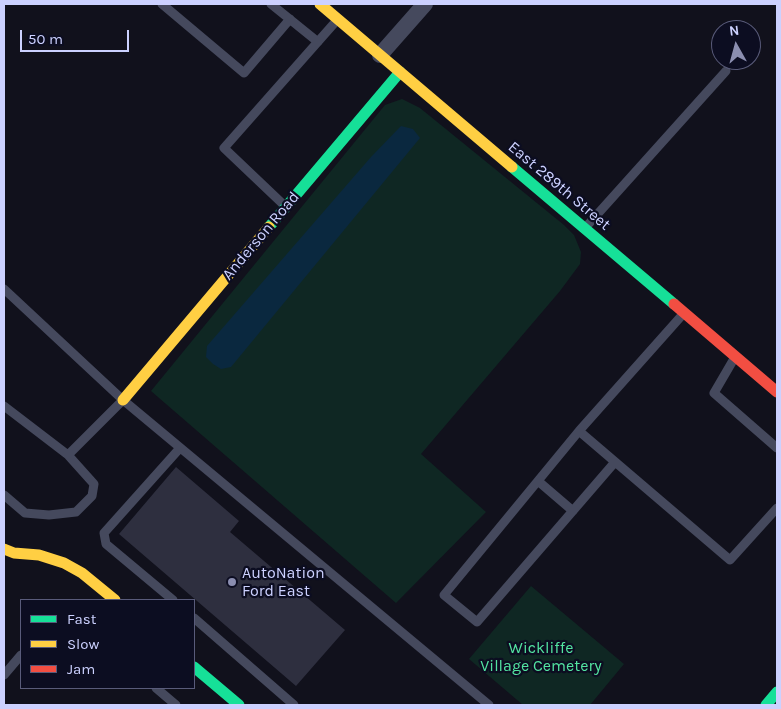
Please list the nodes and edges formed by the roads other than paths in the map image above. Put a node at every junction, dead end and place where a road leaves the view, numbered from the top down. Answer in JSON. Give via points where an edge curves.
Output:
{"nodes":[{"id":1,"x":162,"y":4,"type":"edge"},
{"id":2,"x":271,"y":4,"type":"edge"},
{"id":3,"x":320,"y":4,"type":"edge"},
{"id":4,"x":425,"y":4,"type":"edge"},
{"id":5,"x":290,"y":19,"type":"junction"},
{"id":6,"x":338,"y":19,"type":"junction"},
{"id":7,"x":318,"y":42,"type":"junction"},
{"id":8,"x":380,"y":55,"type":"junction"},
{"id":9,"x":726,"y":71,"type":"dead end"},
{"id":10,"x":400,"y":72,"type":"junction"},
{"id":11,"x":286,"y":207,"type":"junction"},
{"id":12,"x":585,"y":229,"type":"junction"},
{"id":13,"x":4,"y":289,"type":"edge"},
{"id":14,"x":684,"y":313,"type":"junction"},
{"id":15,"x":736,"y":357,"type":"junction"},
{"id":16,"x":777,"y":392,"type":"edge"},
{"id":17,"x":123,"y":400,"type":"junction"},
{"id":18,"x":4,"y":406,"type":"edge"},
{"id":19,"x":579,"y":431,"type":"junction"},
{"id":20,"x":180,"y":448,"type":"junction"},
{"id":21,"x":777,"y":448,"type":"edge"},
{"id":22,"x":68,"y":455,"type":"junction"},
{"id":23,"x":615,"y":462,"type":"junction"},
{"id":24,"x":538,"y":481,"type":"junction"},
{"id":25,"x":4,"y":495,"type":"edge"},
{"id":26,"x":777,"y":508,"type":"edge"},
{"id":27,"x":574,"y":511,"type":"junction"},
{"id":28,"x":4,"y":549,"type":"edge"},
{"id":29,"x":114,"y":599,"type":"edge"},
{"id":30,"x":172,"y":599,"type":"edge"},
{"id":31,"x":195,"y":619,"type":"edge"},
{"id":32,"x":20,"y":656,"type":"edge"},
{"id":33,"x":195,"y":668,"type":"edge"},
{"id":34,"x":4,"y":674,"type":"edge"},
{"id":35,"x":157,"y":689,"type":"edge"},
{"id":36,"x":777,"y":692,"type":"edge"},
{"id":37,"x":176,"y":705,"type":"edge"},
{"id":38,"x":239,"y":705,"type":"edge"},
{"id":39,"x":294,"y":705,"type":"edge"},
{"id":40,"x":489,"y":705,"type":"edge"},
{"id":41,"x":766,"y":705,"type":"edge"}],
"edges":[{"from":1,"to":5,"type":"lane","via":[[244,73]]},
{"from":2,"to":5,"type":"lane"},
{"from":3,"to":6,"type":"street","name":"East 289th Street"},
{"from":4,"to":8,"type":"street"},
{"from":5,"to":7,"type":"lane"},
{"from":6,"to":7,"type":"lane"},
{"from":6,"to":8,"type":"street","name":"East 289th Street"},
{"from":7,"to":11,"type":"lane","via":[[224,148]]},
{"from":8,"to":10,"type":"street","name":"East 289th Street"},
{"from":9,"to":12,"type":"lane"},
{"from":10,"to":11,"type":"street","name":"Anderson Road"},
{"from":10,"to":12,"type":"street","name":"East 289th Street"},
{"from":11,"to":17,"type":"street","name":"Anderson Road"},
{"from":12,"to":14,"type":"street","name":"East 289th Street"},
{"from":13,"to":17,"type":"lane"},
{"from":14,"to":15,"type":"street","name":"East 289th Street"},
{"from":14,"to":19,"type":"lane"},
{"from":15,"to":16,"type":"street","name":"East 289th Street"},
{"from":15,"to":21,"type":"lane","via":[[714,393]]},
{"from":17,"to":20,"type":"lane"},
{"from":17,"to":22,"type":"lane"},
{"from":18,"to":22,"type":"lane"},
{"from":19,"to":23,"type":"lane"},
{"from":19,"to":24,"type":"lane"},
{"from":20,"to":30,"type":"lane","via":[[104,533],[106,544]]},
{"from":20,"to":40,"type":"lane"},
{"from":22,"to":25,"type":"lane","via":[[94,484],[92,496],[76,512],[25,513]]},
{"from":23,"to":26,"type":"lane","via":[[730,560]]},
{"from":23,"to":27,"type":"lane"},
{"from":24,"to":27,"type":"lane"},
{"from":24,"to":27,"type":"lane","via":[[444,595],[477,622]]},
{"from":28,"to":29,"type":"street","via":[[64,563]]},
{"from":31,"to":39,"type":"lane"},
{"from":32,"to":34,"type":"lane"},
{"from":33,"to":38,"type":"street"},
{"from":35,"to":37,"type":"lane"},
{"from":36,"to":41,"type":"street"}]}
